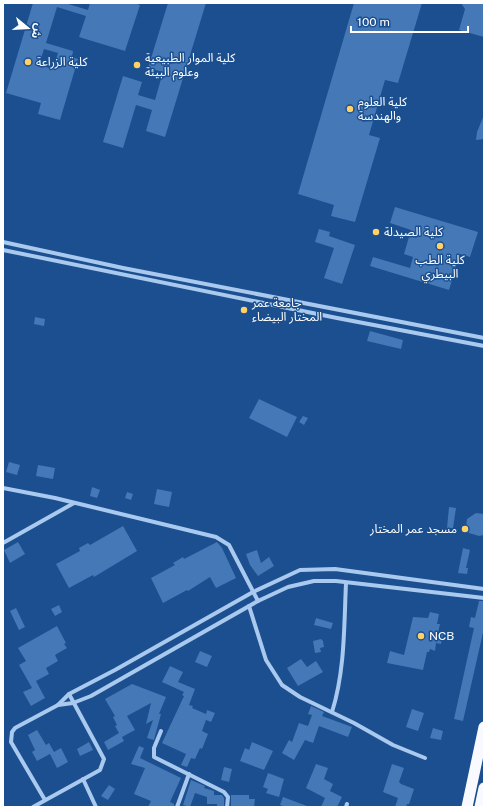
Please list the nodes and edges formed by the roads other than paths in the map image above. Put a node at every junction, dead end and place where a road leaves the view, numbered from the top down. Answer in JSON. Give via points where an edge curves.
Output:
{"nodes":[{"id":1,"x":3,"y":242,"type":"edge"},
{"id":2,"x":3,"y":250,"type":"edge"},
{"id":3,"x":484,"y":338,"type":"edge"},
{"id":4,"x":484,"y":346,"type":"edge"},
{"id":5,"x":3,"y":488,"type":"edge"},
{"id":6,"x":74,"y":503,"type":"junction"},
{"id":7,"x":3,"y":542,"type":"edge"},
{"id":8,"x":346,"y":583,"type":"junction"},
{"id":9,"x":484,"y":589,"type":"edge"},
{"id":10,"x":253,"y":592,"type":"junction"},
{"id":11,"x":484,"y":598,"type":"edge"},
{"id":12,"x":258,"y":601,"type":"junction"},
{"id":13,"x":249,"y":606,"type":"junction"},
{"id":14,"x":69,"y":694,"type":"junction"},
{"id":15,"x":74,"y":703,"type":"junction"},
{"id":16,"x":58,"y":705,"type":"junction"},
{"id":17,"x":332,"y":712,"type":"junction"},
{"id":18,"x":484,"y":727,"type":"edge"},
{"id":19,"x":161,"y":731,"type":"dead end"},
{"id":20,"x":425,"y":758,"type":"dead end"},
{"id":21,"x":189,"y":774,"type":"junction"},
{"id":22,"x":83,"y":780,"type":"junction"},
{"id":23,"x":484,"y":788,"type":"edge"},
{"id":24,"x":45,"y":800,"type":"junction"},
{"id":25,"x":33,"y":807,"type":"edge"},
{"id":26,"x":96,"y":807,"type":"edge"},
{"id":27,"x":177,"y":807,"type":"edge"},
{"id":28,"x":228,"y":807,"type":"edge"},
{"id":29,"x":467,"y":807,"type":"edge"},
{"id":30,"x":480,"y":807,"type":"edge"}],
"edges":[{"from":1,"to":3,"type":"street"},
{"from":2,"to":4,"type":"street"},
{"from":5,"to":6,"type":"street"},
{"from":6,"to":7,"type":"street"},
{"from":6,"to":10,"type":"street","via":[[222,540],[229,545]]},
{"from":8,"to":11,"type":"street"},
{"from":8,"to":12,"type":"street","via":[[298,583]]},
{"from":8,"to":17,"type":"street","via":[[343,649],[338,691]]},
{"from":9,"to":10,"type":"street","via":[[335,569],[314,569],[300,570]]},
{"from":10,"to":12,"type":"street"},
{"from":10,"to":14,"type":"street"},
{"from":12,"to":13,"type":"street"},
{"from":13,"to":15,"type":"street","via":[[91,696]]},
{"from":13,"to":17,"type":"street","via":[[266,660],[282,685],[300,697]]},
{"from":14,"to":15,"type":"street"},
{"from":14,"to":16,"type":"street"},
{"from":15,"to":16,"type":"street"},
{"from":15,"to":22,"type":"street","via":[[104,759],[102,767]]},
{"from":16,"to":24,"type":"street","via":[[15,728],[11,736],[11,742]]},
{"from":17,"to":20,"type":"street","via":[[393,745]]},
{"from":18,"to":29,"type":"highway"},
{"from":19,"to":21,"type":"street","via":[[154,748],[154,757]]},
{"from":21,"to":27,"type":"street"},
{"from":21,"to":28,"type":"street","via":[[224,792],[228,797]]},
{"from":22,"to":24,"type":"street"},
{"from":22,"to":26,"type":"street"},
{"from":23,"to":30,"type":"highway"},
{"from":24,"to":25,"type":"street"}]}
